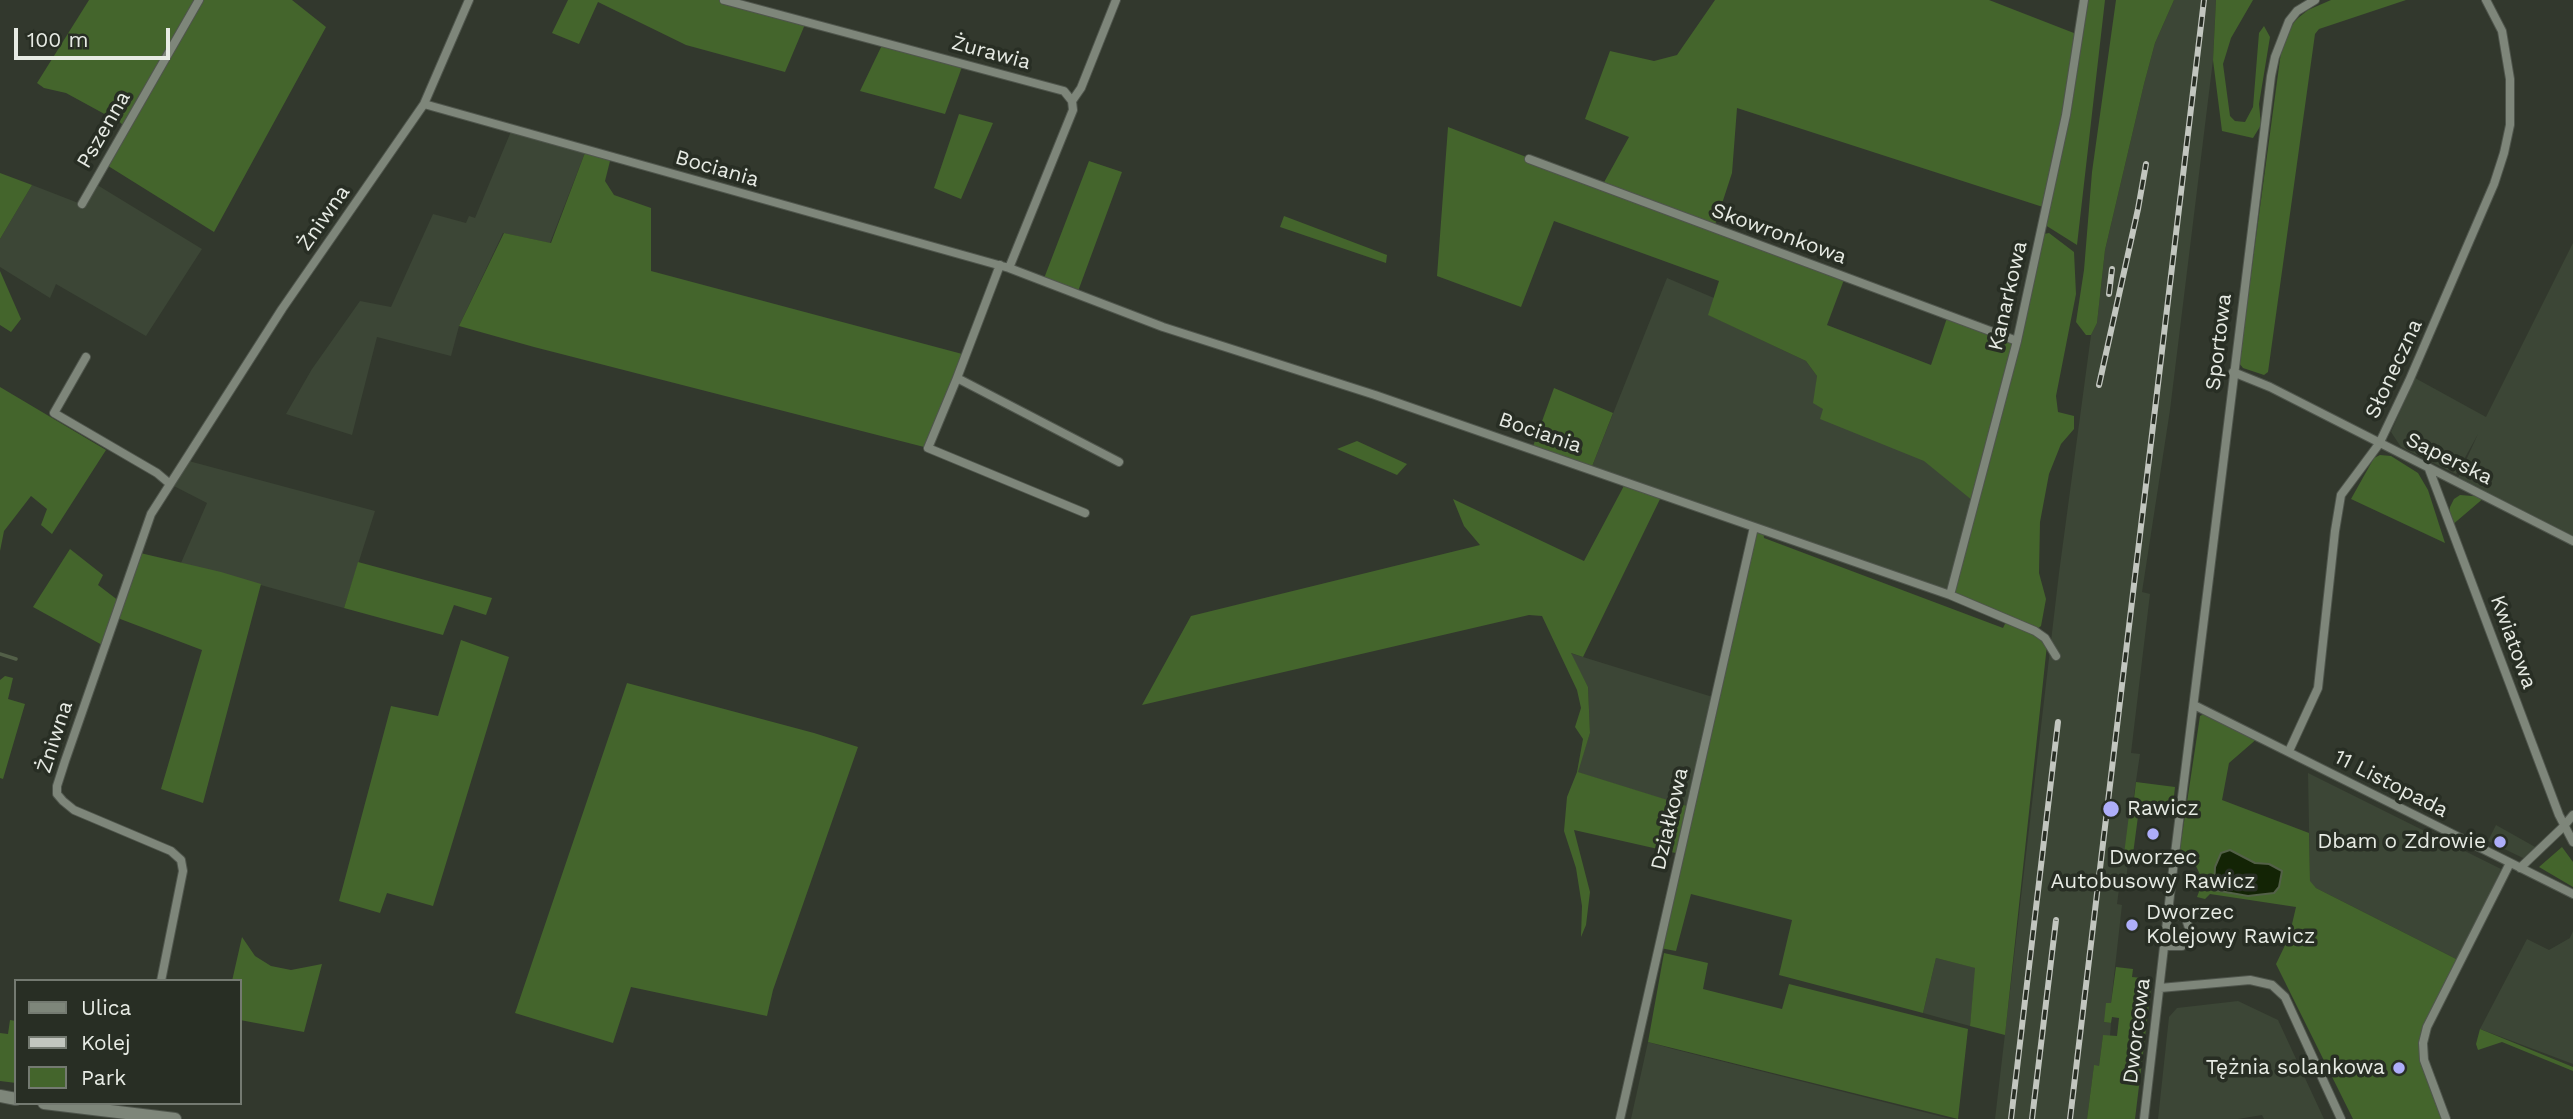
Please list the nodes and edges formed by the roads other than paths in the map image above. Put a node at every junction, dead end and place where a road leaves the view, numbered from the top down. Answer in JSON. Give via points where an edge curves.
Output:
{"nodes":[{"id":1,"x":199,"y":0,"type":"edge"},
{"id":2,"x":469,"y":0,"type":"edge"},
{"id":3,"x":724,"y":0,"type":"edge"},
{"id":4,"x":1116,"y":0,"type":"edge"},
{"id":5,"x":2084,"y":0,"type":"edge"},
{"id":6,"x":2315,"y":0,"type":"edge"},
{"id":7,"x":2486,"y":0,"type":"edge"},
{"id":8,"x":1072,"y":101,"type":"junction"},
{"id":9,"x":424,"y":104,"type":"junction"},
{"id":10,"x":1528,"y":159,"type":"dead end"},
{"id":11,"x":82,"y":204,"type":"dead end"},
{"id":12,"x":1004,"y":266,"type":"junction"},
{"id":13,"x":2017,"y":341,"type":"junction"},
{"id":14,"x":86,"y":357,"type":"dead end"},
{"id":15,"x":2233,"y":372,"type":"junction"},
{"id":16,"x":957,"y":378,"type":"junction"},
{"id":17,"x":2379,"y":444,"type":"junction"},
{"id":18,"x":1119,"y":462,"type":"dead end"},
{"id":19,"x":2429,"y":469,"type":"junction"},
{"id":20,"x":170,"y":484,"type":"junction"},
{"id":21,"x":1085,"y":513,"type":"dead end"},
{"id":22,"x":1754,"y":527,"type":"junction"},
{"id":23,"x":2573,"y":541,"type":"edge"},
{"id":24,"x":1950,"y":595,"type":"junction"},
{"id":25,"x":2056,"y":656,"type":"dead end"},
{"id":26,"x":2194,"y":705,"type":"junction"},
{"id":27,"x":2289,"y":751,"type":"junction"},
{"id":28,"x":2573,"y":815,"type":"edge"},
{"id":29,"x":2563,"y":827,"type":"junction"},
{"id":30,"x":2573,"y":842,"type":"edge"},
{"id":31,"x":2510,"y":863,"type":"junction"},
{"id":32,"x":2520,"y":868,"type":"junction"},
{"id":33,"x":2573,"y":894,"type":"edge"},
{"id":34,"x":2168,"y":912,"type":"junction"},
{"id":35,"x":2164,"y":946,"type":"junction"},
{"id":36,"x":161,"y":979,"type":"edge"},
{"id":37,"x":2160,"y":988,"type":"junction"},
{"id":38,"x":75,"y":1105,"type":"edge"},
{"id":39,"x":136,"y":1109,"type":"edge"},
{"id":40,"x":175,"y":1119,"type":"edge"},
{"id":41,"x":1620,"y":1119,"type":"edge"},
{"id":42,"x":2144,"y":1119,"type":"edge"},
{"id":43,"x":2341,"y":1119,"type":"edge"},
{"id":44,"x":2446,"y":1119,"type":"edge"}],
"edges":[{"from":1,"to":11,"type":"street","name":"Pszenna"},
{"from":2,"to":9,"type":"street","name":"Żniwna"},
{"from":3,"to":8,"type":"street","name":"Żurawia","via":[[1064,91]]},
{"from":4,"to":8,"type":"street"},
{"from":5,"to":13,"type":"street","name":"Kanarkowa","via":[[2066,115]]},
{"from":6,"to":15,"type":"street","name":"Sportowa","via":[[2289,21],[2275,57]]},
{"from":7,"to":17,"type":"street","name":"Słoneczna","via":[[2502,31],[2510,79],[2510,125],[2504,153],[2496,181]]},
{"from":8,"to":12,"type":"street","via":[[1073,110]]},
{"from":9,"to":12,"type":"street","name":"Bociania"},
{"from":9,"to":20,"type":"street","name":"Żniwna","via":[[282,309]]},
{"from":10,"to":13,"type":"street","name":"Skowronkowa"},
{"from":12,"to":16,"type":"street"},
{"from":12,"to":22,"type":"street","name":"Bociania","via":[[1163,327],[1375,395]]},
{"from":13,"to":24,"type":"street","name":"Kanarkowa"},
{"from":14,"to":20,"type":"street","via":[[54,413]]},
{"from":15,"to":17,"type":"street","name":"Saperska"},
{"from":15,"to":26,"type":"street","name":"Sportowa"},
{"from":16,"to":18,"type":"street"},
{"from":16,"to":21,"type":"street","via":[[928,448]]},
{"from":17,"to":19,"type":"street","name":"Saperska"},
{"from":17,"to":27,"type":"street","name":"Słoneczna","via":[[2341,495],[2318,688]]},
{"from":19,"to":23,"type":"street","name":"Saperska"},
{"from":19,"to":29,"type":"street","name":"Kwiatowa"},
{"from":20,"to":36,"type":"street","name":"Żniwna","via":[[136,552],[57,786],[57,794],[74,810],[171,851],[181,860],[180,893]]},
{"from":22,"to":24,"type":"street","name":"Bociania"},
{"from":22,"to":41,"type":"street","name":"Działkowa"},
{"from":24,"to":25,"type":"street","name":"Bociania","via":[[2035,631]]},
{"from":26,"to":27,"type":"street","name":"11 Listopada"},
{"from":26,"to":34,"type":"street","name":"Dworcowa"},
{"from":27,"to":31,"type":"street","name":"11 Listopada"},
{"from":28,"to":29,"type":"street"},
{"from":29,"to":30,"type":"street","name":"Kwiatowa"},
{"from":29,"to":32,"type":"street"},
{"from":31,"to":32,"type":"street","name":"11 Listopada"},
{"from":31,"to":44,"type":"street","via":[[2423,1042],[2424,1060]]},
{"from":32,"to":33,"type":"street","name":"11 Listopada"},
{"from":34,"to":35,"type":"street","name":"Dworcowa"},
{"from":34,"to":35,"type":"street","via":[[2186,919],[2190,931],[2182,946]]},
{"from":35,"to":37,"type":"street","name":"Dworcowa"},
{"from":37,"to":42,"type":"street","name":"Dworcowa"},
{"from":37,"to":43,"type":"street","via":[[2250,981],[2272,985],[2285,997]]},
{"from":38,"to":39,"type":"street"},
{"from":39,"to":40,"type":"street"}]}
